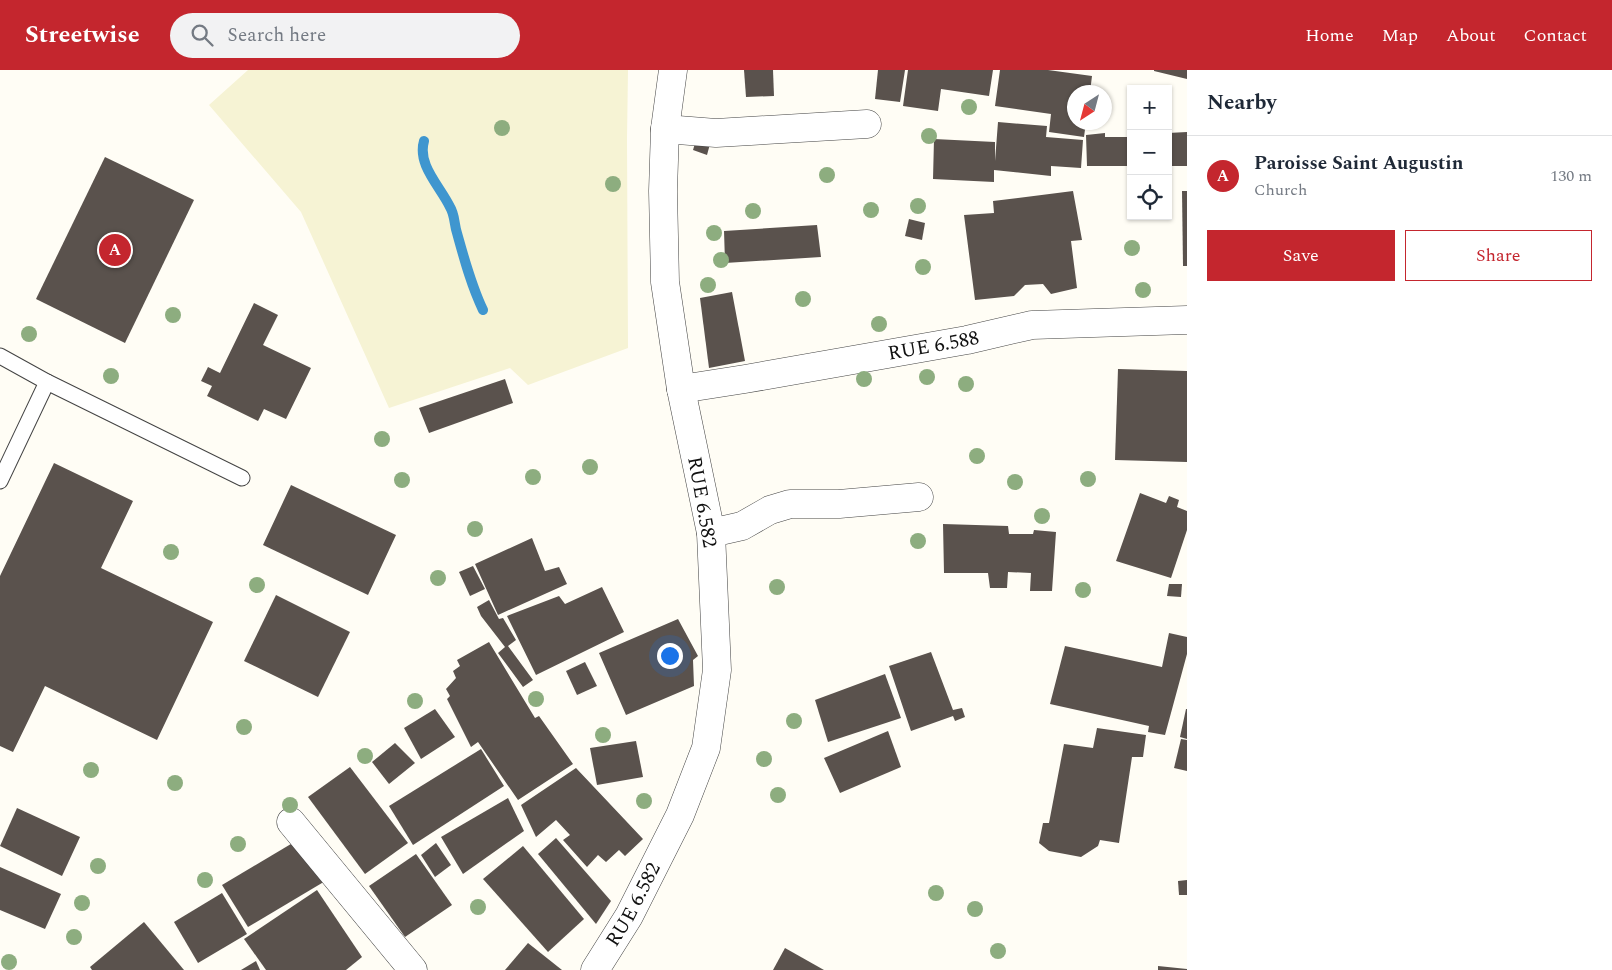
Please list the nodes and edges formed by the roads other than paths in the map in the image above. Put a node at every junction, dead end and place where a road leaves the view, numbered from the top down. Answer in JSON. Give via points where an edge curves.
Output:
{"nodes":[{"id":1,"x":673,"y":70,"type":"edge"},
{"id":2,"x":867,"y":124,"type":"dead end"},
{"id":3,"x":665,"y":129,"type":"junction"},
{"id":4,"x":1187,"y":320,"type":"edge"},
{"id":5,"x":0,"y":356,"type":"edge"},
{"id":6,"x":47,"y":382,"type":"junction"},
{"id":7,"x":681,"y":389,"type":"junction"},
{"id":8,"x":242,"y":478,"type":"dead end"},
{"id":9,"x":0,"y":481,"type":"edge"},
{"id":10,"x":919,"y":497,"type":"dead end"},
{"id":11,"x":711,"y":532,"type":"junction"},
{"id":12,"x":291,"y":822,"type":"dead end"},
{"id":13,"x":413,"y":970,"type":"edge"},
{"id":14,"x":595,"y":970,"type":"edge"}],
"edges":[{"from":1,"to":3,"type":"street","name":"RUE 6.582"},
{"from":2,"to":3,"type":"street","via":[[716,133]]},
{"from":3,"to":7,"type":"street","name":"RUE 6.582","via":[[665,282]]},
{"from":4,"to":7,"type":"street","name":"RUE 6.588","via":[[1032,325],[967,340]]},
{"from":5,"to":6,"type":"lane"},
{"from":6,"to":8,"type":"lane"},
{"from":6,"to":9,"type":"lane"},
{"from":7,"to":11,"type":"street","name":"RUE 6.582"},
{"from":10,"to":11,"type":"street","via":[[839,504],[790,504],[770,510],[742,526]]},
{"from":11,"to":14,"type":"street","name":"RUE 6.582","via":[[717,670],[706,748],[680,815],[657,862],[629,916]]},
{"from":12,"to":13,"type":"street"}]}
